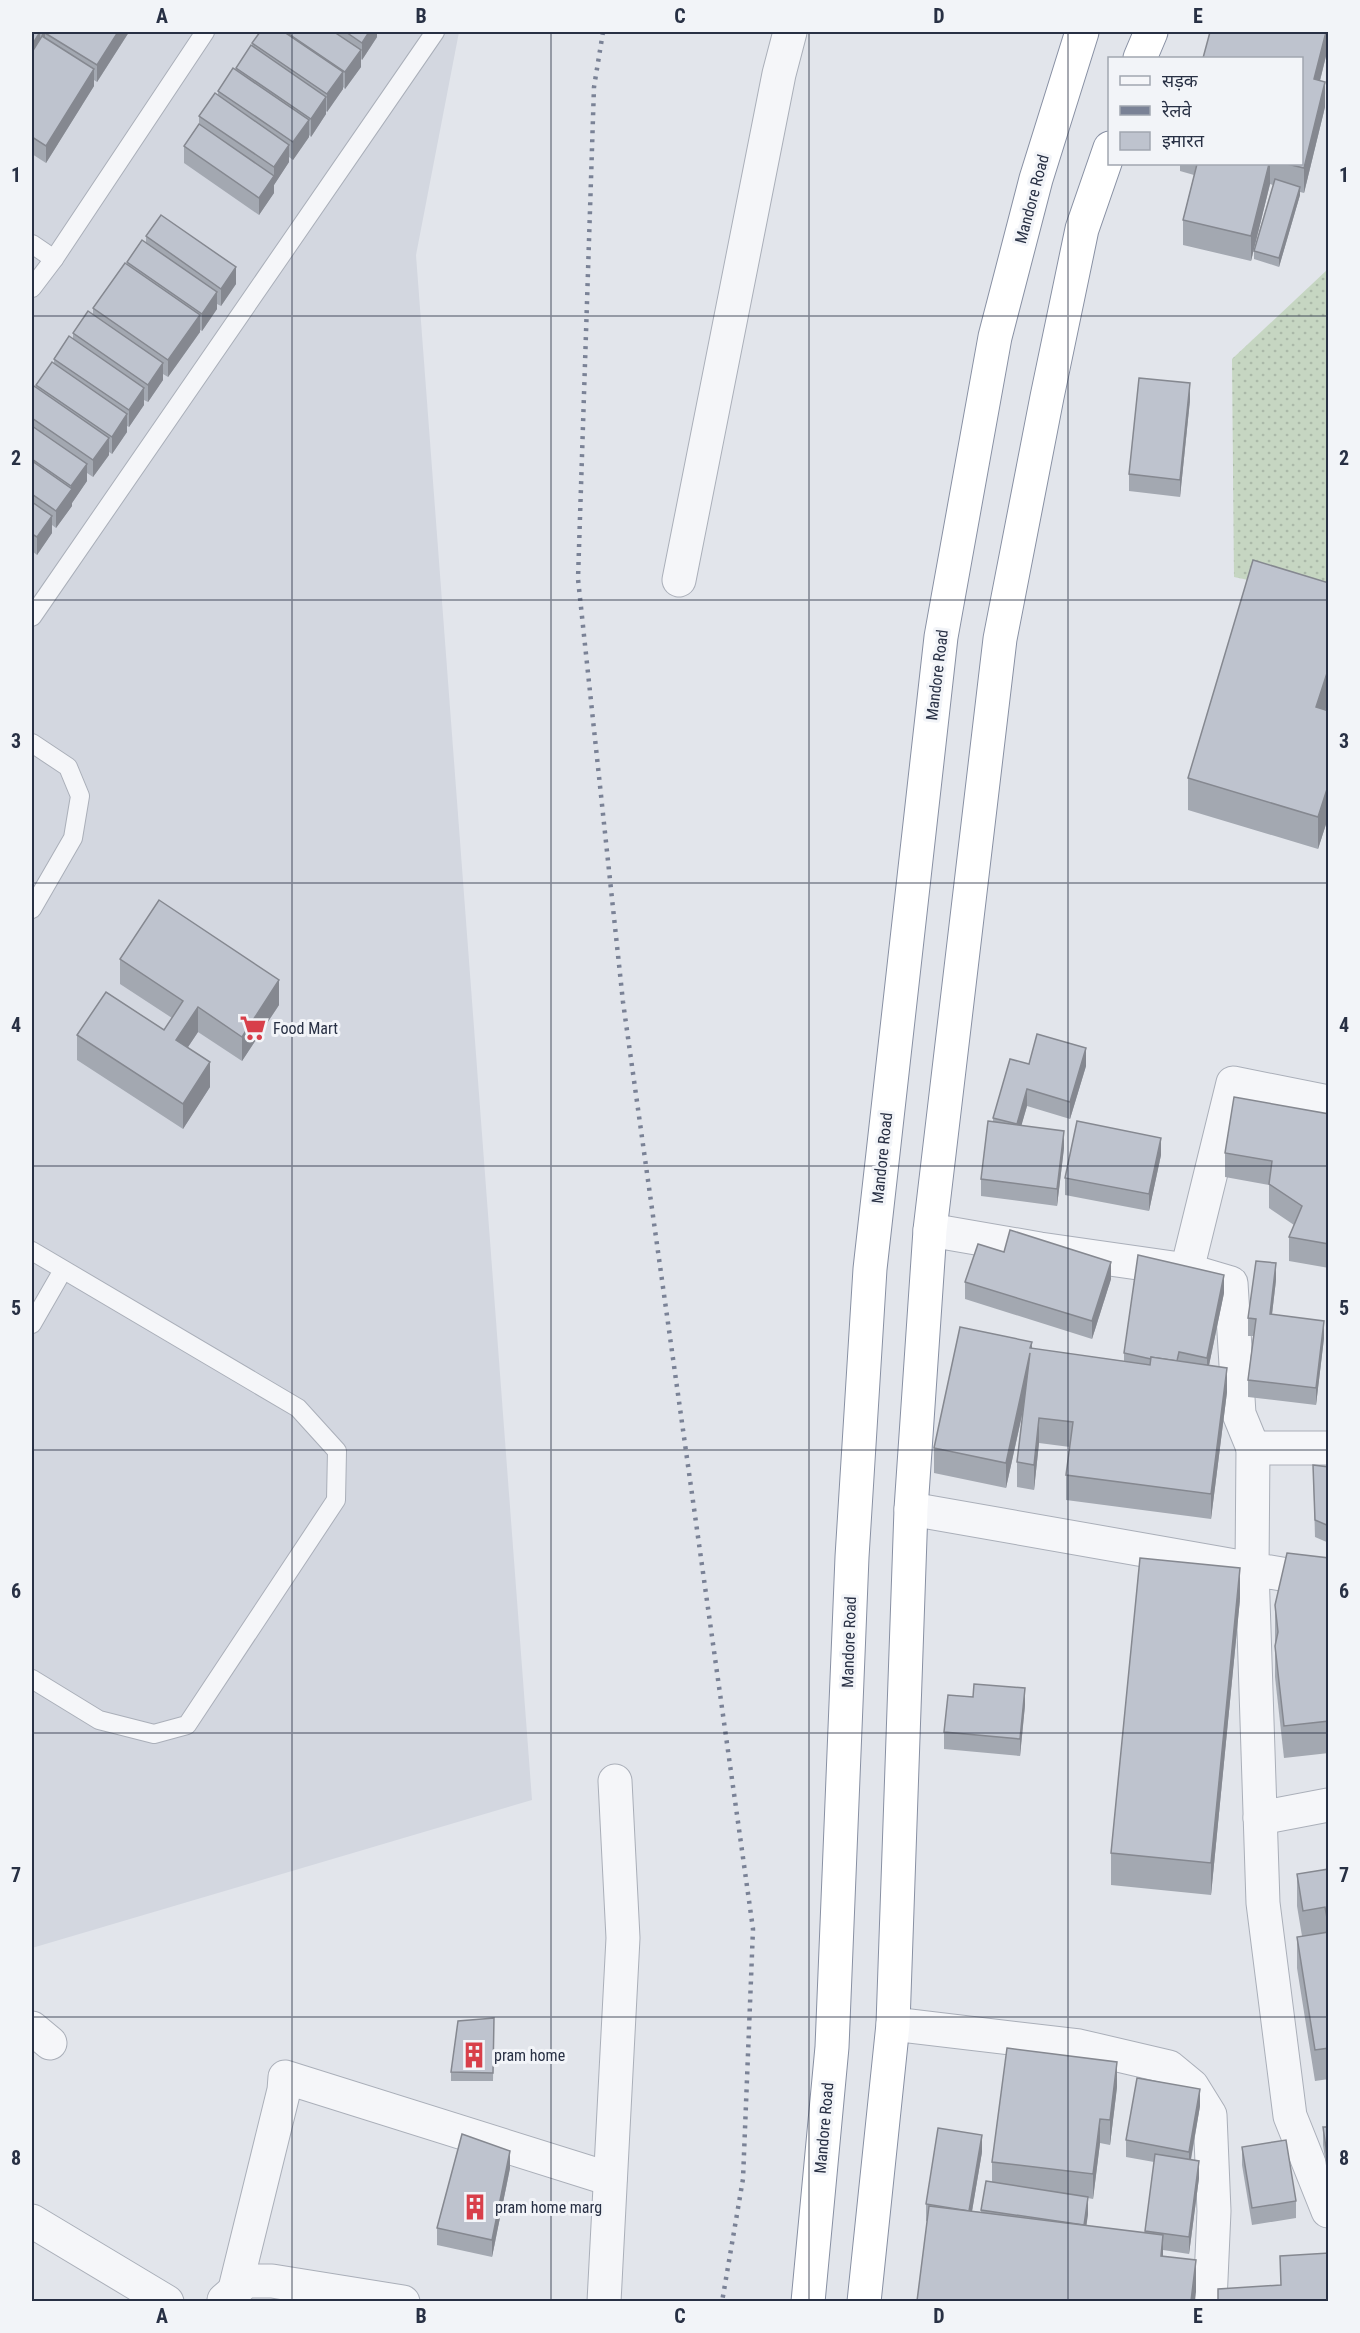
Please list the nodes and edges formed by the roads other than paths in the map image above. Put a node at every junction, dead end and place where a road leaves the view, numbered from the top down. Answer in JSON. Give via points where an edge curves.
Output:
{"nodes":[{"id":1,"x":205,"y":32,"type":"edge"},
{"id":2,"x":435,"y":32,"type":"edge"},
{"id":3,"x":790,"y":32,"type":"edge"},
{"id":4,"x":1082,"y":32,"type":"edge"},
{"id":5,"x":1151,"y":32,"type":"edge"},
{"id":6,"x":1140,"y":57,"type":"edge"},
{"id":7,"x":1108,"y":154,"type":"edge"},
{"id":8,"x":32,"y":244,"type":"edge"},
{"id":9,"x":54,"y":259,"type":"junction"},
{"id":10,"x":32,"y":288,"type":"edge"},
{"id":11,"x":679,"y":580,"type":"dead end"},
{"id":12,"x":32,"y":617,"type":"edge"},
{"id":13,"x":32,"y":743,"type":"edge"},
{"id":14,"x":32,"y":909,"type":"edge"},
{"id":15,"x":1329,"y":1101,"type":"edge"},
{"id":16,"x":930,"y":1230,"type":"junction"},
{"id":17,"x":32,"y":1251,"type":"edge"},
{"id":18,"x":63,"y":1270,"type":"junction"},
{"id":19,"x":1187,"y":1270,"type":"junction"},
{"id":20,"x":32,"y":1324,"type":"edge"},
{"id":21,"x":1253,"y":1448,"type":"junction"},
{"id":22,"x":1329,"y":1448,"type":"edge"},
{"id":23,"x":911,"y":1509,"type":"junction"},
{"id":24,"x":1252,"y":1569,"type":"junction"},
{"id":25,"x":1329,"y":1582,"type":"edge"},
{"id":26,"x":32,"y":1679,"type":"edge"},
{"id":27,"x":615,"y":1781,"type":"dead end"},
{"id":28,"x":1329,"y":1805,"type":"edge"},
{"id":29,"x":1260,"y":1818,"type":"junction"},
{"id":30,"x":893,"y":2024,"type":"junction"},
{"id":31,"x":1315,"y":2138,"type":"edge"},
{"id":32,"x":610,"y":2179,"type":"junction"},
{"id":33,"x":1329,"y":2211,"type":"edge"},
{"id":34,"x":32,"y":2221,"type":"edge"},
{"id":35,"x":229,"y":2295,"type":"edge"},
{"id":36,"x":166,"y":2301,"type":"edge"},
{"id":37,"x":403,"y":2301,"type":"edge"},
{"id":38,"x":604,"y":2301,"type":"edge"},
{"id":39,"x":808,"y":2301,"type":"edge"},
{"id":40,"x":864,"y":2301,"type":"edge"},
{"id":41,"x":1210,"y":2301,"type":"edge"}],
"edges":[{"from":1,"to":9,"type":"lane"},
{"from":2,"to":12,"type":"lane"},
{"from":3,"to":11,"type":"street"},
{"from":4,"to":39,"type":"highway","name":"Mandore Road","via":[[1036,179],[995,337],[941,636],[870,1269],[852,1569],[832,2047]]},
{"from":5,"to":6,"type":"highway"},
{"from":7,"to":16,"type":"highway","via":[[1082,228],[1000,639]]},
{"from":8,"to":9,"type":"lane"},
{"from":9,"to":10,"type":"lane"},
{"from":13,"to":14,"type":"lane","via":[[68,767],[80,796],[73,838]]},
{"from":15,"to":19,"type":"street","via":[[1233,1083]]},
{"from":16,"to":19,"type":"street"},
{"from":16,"to":23,"type":"highway"},
{"from":17,"to":18,"type":"lane"},
{"from":18,"to":20,"type":"lane"},
{"from":18,"to":26,"type":"lane","via":[[298,1408],[337,1451],[336,1500],[188,1725],[154,1734],[99,1720]]},
{"from":19,"to":21,"type":"street","via":[[1231,1283],[1239,1414]]},
{"from":21,"to":22,"type":"street"},
{"from":21,"to":24,"type":"street"},
{"from":23,"to":24,"type":"street"},
{"from":23,"to":30,"type":"highway"},
{"from":24,"to":25,"type":"street"},
{"from":24,"to":29,"type":"street"},
{"from":27,"to":32,"type":"street","via":[[623,1938]]},
{"from":28,"to":29,"type":"street"},
{"from":29,"to":31,"type":"street","via":[[1263,1903],[1290,2116]]},
{"from":30,"to":40,"type":"highway"},
{"from":30,"to":41,"type":"street","via":[[1079,2046],[1169,2067],[1192,2086],[1210,2115],[1214,2211]]},
{"from":31,"to":33,"type":"street"},
{"from":32,"to":35,"type":"street","via":[[285,2077]]},
{"from":32,"to":38,"type":"street"},
{"from":34,"to":36,"type":"street"},
{"from":35,"to":37,"type":"street","via":[[246,2281],[272,2281]]}]}
